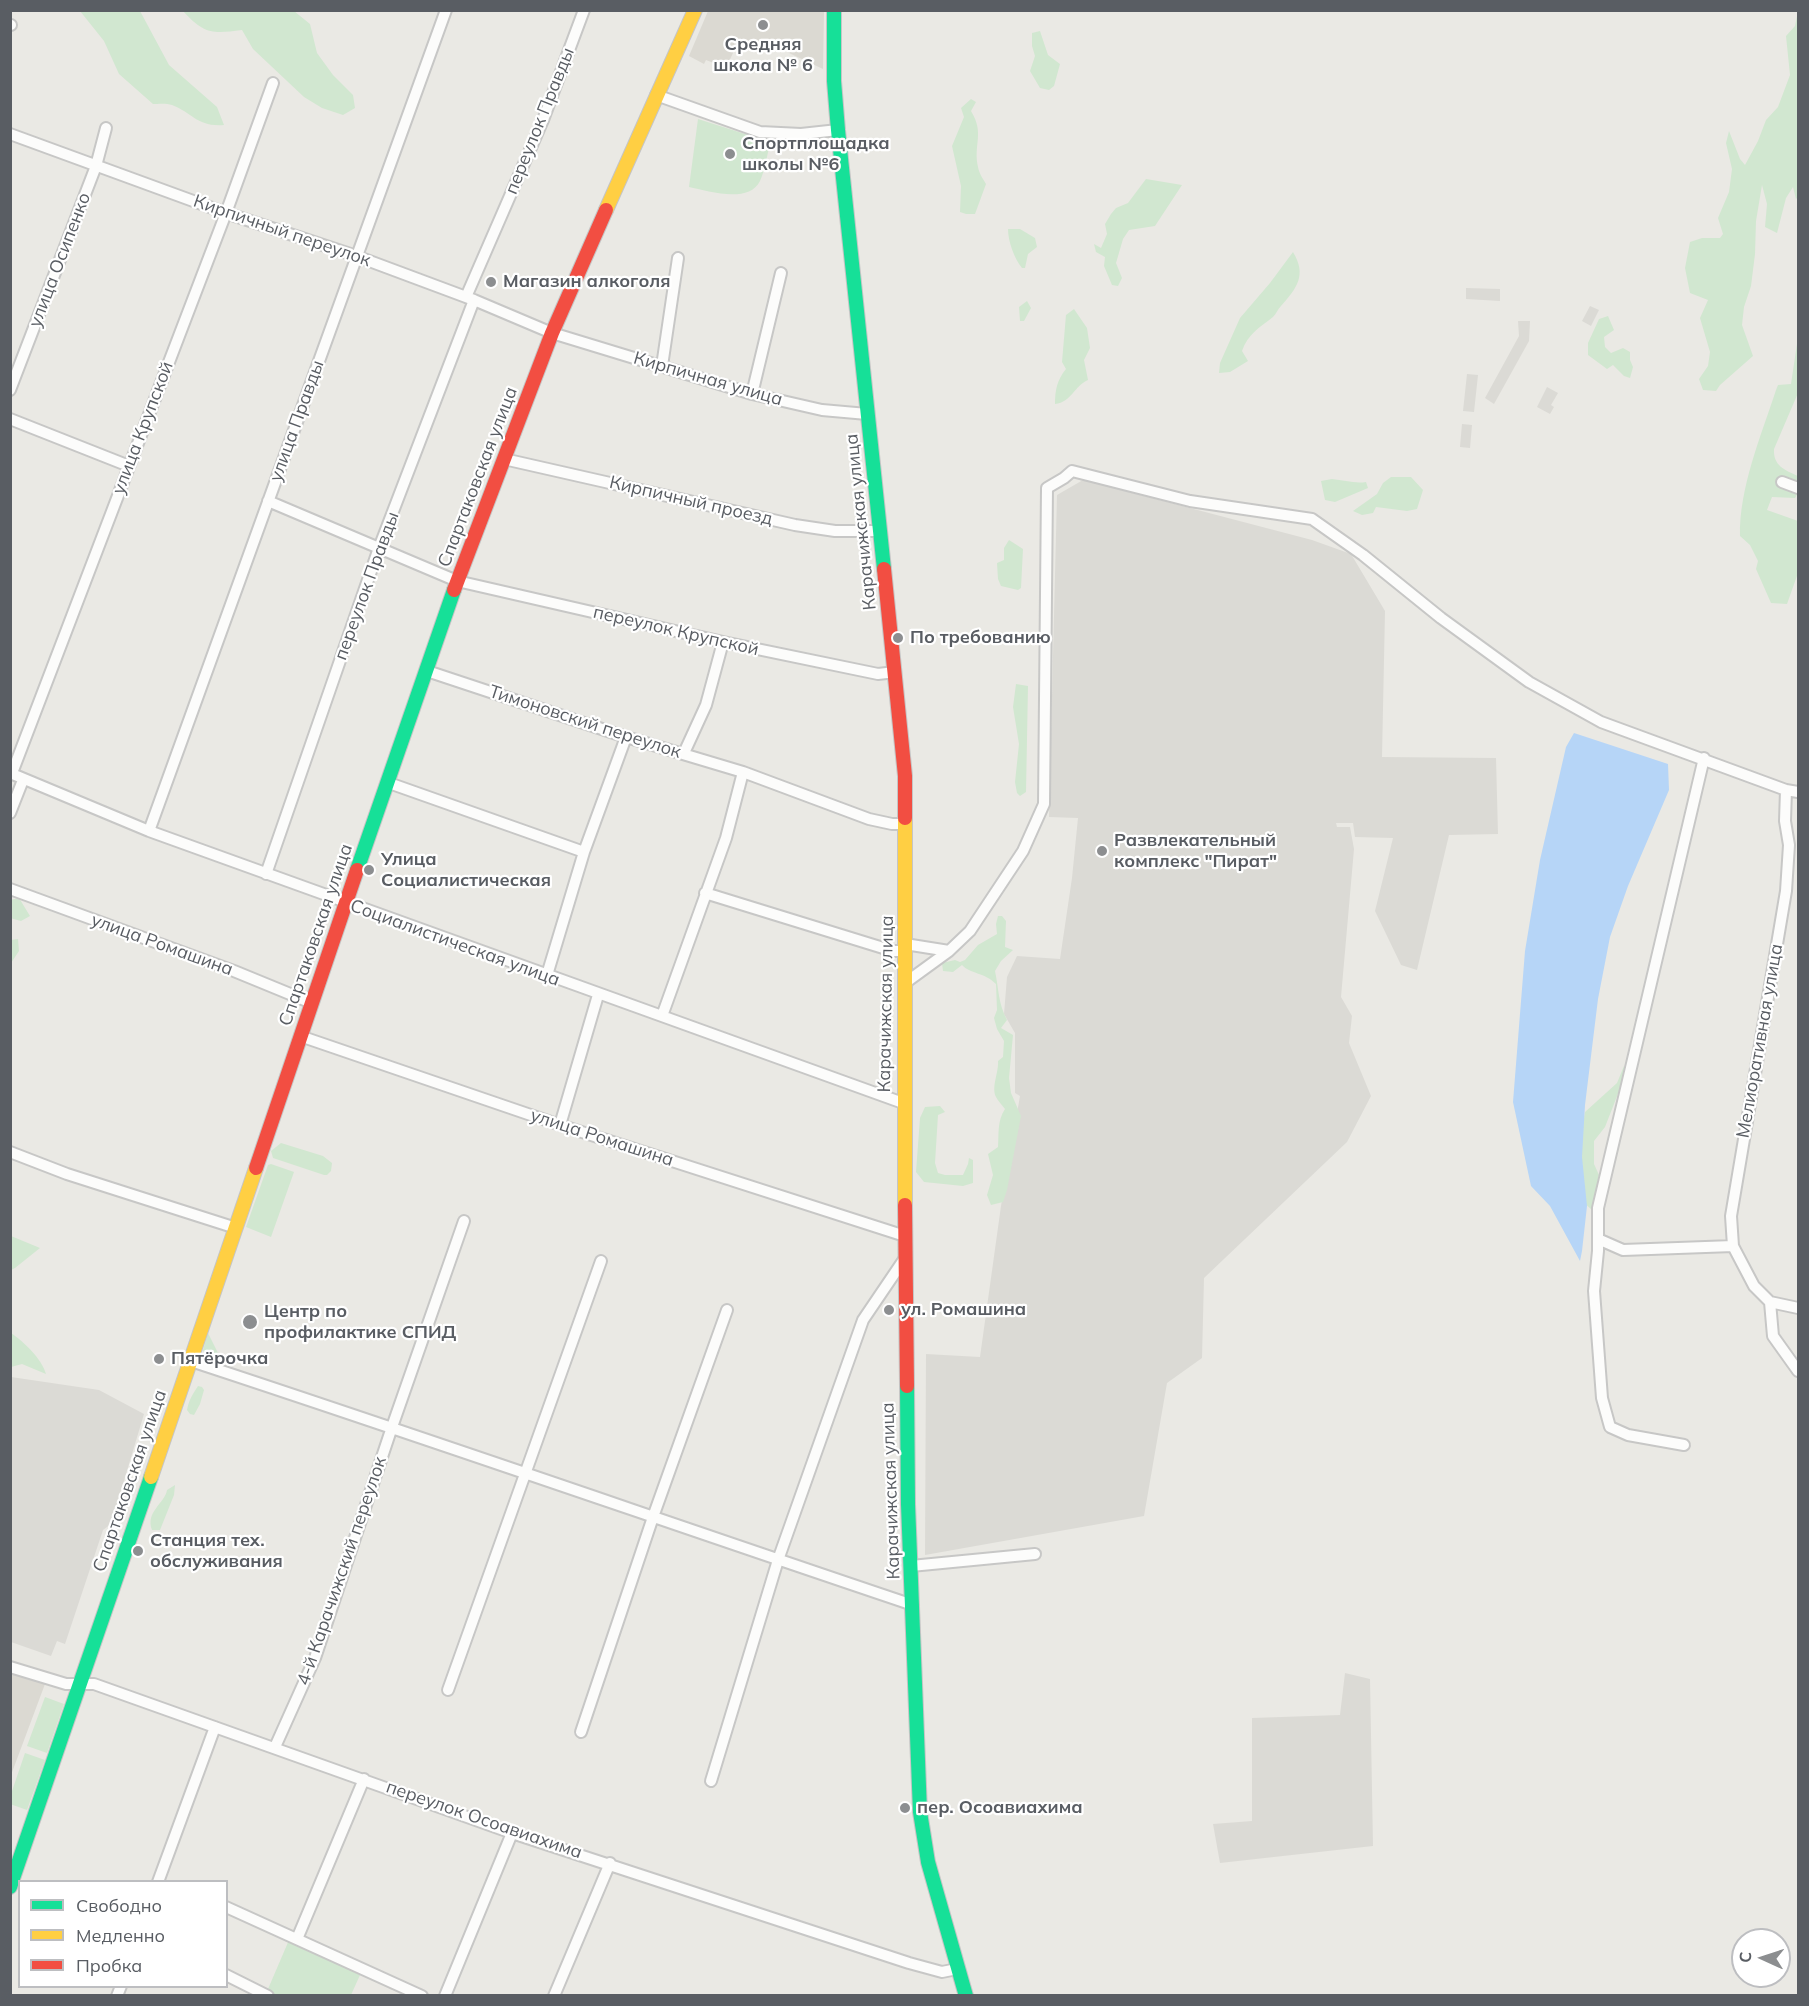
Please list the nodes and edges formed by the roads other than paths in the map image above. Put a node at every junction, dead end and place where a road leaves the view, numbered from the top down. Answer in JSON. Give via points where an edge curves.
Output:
{"nodes":[{"id":1,"x":446,"y":10,"type":"edge"},
{"id":2,"x":584,"y":10,"type":"edge"},
{"id":3,"x":695,"y":10,"type":"edge"},
{"id":4,"x":834,"y":10,"type":"edge"},
{"id":5,"x":273,"y":82,"type":"dead end"},
{"id":6,"x":656,"y":95,"type":"junction"},
{"id":7,"x":106,"y":128,"type":"dead end"},
{"id":8,"x":838,"y":130,"type":"junction"},
{"id":9,"x":10,"y":134,"type":"edge"},
{"id":10,"x":96,"y":166,"type":"junction"},
{"id":11,"x":226,"y":213,"type":"junction"},
{"id":12,"x":356,"y":256,"type":"junction"},
{"id":13,"x":678,"y":258,"type":"dead end"},
{"id":14,"x":781,"y":273,"type":"dead end"},
{"id":15,"x":470,"y":299,"type":"junction"},
{"id":16,"x":552,"y":333,"type":"junction"},
{"id":17,"x":662,"y":366,"type":"junction"},
{"id":18,"x":10,"y":390,"type":"edge"},
{"id":19,"x":752,"y":394,"type":"junction"},
{"id":20,"x":867,"y":414,"type":"junction"},
{"id":21,"x":10,"y":419,"type":"edge"},
{"id":22,"x":504,"y":459,"type":"junction"},
{"id":23,"x":129,"y":466,"type":"junction"},
{"id":24,"x":1782,"y":482,"type":"dead end"},
{"id":25,"x":1798,"y":488,"type":"edge"},
{"id":26,"x":268,"y":501,"type":"junction"},
{"id":27,"x":880,"y":531,"type":"junction"},
{"id":28,"x":380,"y":548,"type":"junction"},
{"id":29,"x":458,"y":582,"type":"junction"},
{"id":30,"x":723,"y":642,"type":"junction"},
{"id":31,"x":427,"y":671,"type":"junction"},
{"id":32,"x":895,"y":672,"type":"junction"},
{"id":33,"x":626,"y":736,"type":"junction"},
{"id":34,"x":684,"y":753,"type":"junction"},
{"id":35,"x":1704,"y":758,"type":"junction"},
{"id":36,"x":743,"y":772,"type":"junction"},
{"id":37,"x":11,"y":773,"type":"edge"},
{"id":38,"x":23,"y":780,"type":"junction"},
{"id":39,"x":389,"y":783,"type":"junction"},
{"id":40,"x":1786,"y":790,"type":"junction"},
{"id":41,"x":1798,"y":792,"type":"edge"},
{"id":42,"x":10,"y":813,"type":"edge"},
{"id":43,"x":905,"y":824,"type":"junction"},
{"id":44,"x":149,"y":831,"type":"junction"},
{"id":45,"x":584,"y":852,"type":"junction"},
{"id":46,"x":266,"y":874,"type":"junction"},
{"id":47,"x":10,"y":889,"type":"edge"},
{"id":48,"x":705,"y":893,"type":"junction"},
{"id":49,"x":346,"y":903,"type":"junction"},
{"id":50,"x":905,"y":948,"type":"junction"},
{"id":51,"x":949,"y":951,"type":"junction"},
{"id":52,"x":547,"y":975,"type":"junction"},
{"id":53,"x":905,"y":983,"type":"junction"},
{"id":54,"x":598,"y":995,"type":"junction"},
{"id":55,"x":312,"y":1003,"type":"junction"},
{"id":56,"x":662,"y":1016,"type":"junction"},
{"id":57,"x":300,"y":1036,"type":"junction"},
{"id":58,"x":903,"y":1103,"type":"junction"},
{"id":59,"x":560,"y":1125,"type":"junction"},
{"id":60,"x":10,"y":1152,"type":"edge"},
{"id":61,"x":464,"y":1221,"type":"dead end"},
{"id":62,"x":236,"y":1228,"type":"junction"},
{"id":63,"x":905,"y":1236,"type":"junction"},
{"id":64,"x":1598,"y":1239,"type":"junction"},
{"id":65,"x":1733,"y":1246,"type":"junction"},
{"id":66,"x":904,"y":1258,"type":"junction"},
{"id":67,"x":600,"y":1260,"type":"dead end"},
{"id":68,"x":1770,"y":1302,"type":"junction"},
{"id":69,"x":1798,"y":1308,"type":"edge"},
{"id":70,"x":727,"y":1310,"type":"dead end"},
{"id":71,"x":191,"y":1361,"type":"junction"},
{"id":72,"x":1798,"y":1371,"type":"edge"},
{"id":73,"x":392,"y":1427,"type":"junction"},
{"id":74,"x":1683,"y":1444,"type":"dead end"},
{"id":75,"x":526,"y":1473,"type":"junction"},
{"id":76,"x":654,"y":1517,"type":"junction"},
{"id":77,"x":1035,"y":1554,"type":"dead end"},
{"id":78,"x":778,"y":1560,"type":"junction"},
{"id":79,"x":911,"y":1566,"type":"junction"},
{"id":80,"x":912,"y":1605,"type":"junction"},
{"id":81,"x":10,"y":1667,"type":"edge"},
{"id":82,"x":79,"y":1683,"type":"junction"},
{"id":83,"x":448,"y":1690,"type":"dead end"},
{"id":84,"x":215,"y":1727,"type":"junction"},
{"id":85,"x":581,"y":1732,"type":"dead end"},
{"id":86,"x":275,"y":1747,"type":"junction"},
{"id":87,"x":364,"y":1779,"type":"junction"},
{"id":88,"x":711,"y":1781,"type":"dead end"},
{"id":89,"x":512,"y":1833,"type":"junction"},
{"id":90,"x":610,"y":1863,"type":"junction"},
{"id":91,"x":162,"y":1880,"type":"edge"},
{"id":92,"x":10,"y":1887,"type":"edge"},
{"id":93,"x":228,"y":1909,"type":"edge"},
{"id":94,"x":297,"y":1939,"type":"junction"},
{"id":95,"x":957,"y":1969,"type":"junction"},
{"id":96,"x":228,"y":1977,"type":"edge"},
{"id":97,"x":268,"y":1995,"type":"edge"},
{"id":98,"x":422,"y":1995,"type":"edge"},
{"id":99,"x":445,"y":1995,"type":"edge"},
{"id":100,"x":554,"y":1995,"type":"edge"},
{"id":101,"x":966,"y":1995,"type":"edge"}],
"edges":[{"from":1,"to":12,"type":"street","name":"улица Правды"},
{"from":2,"to":15,"type":"street","name":"переулок Правды"},
{"from":3,"to":6,"type":"street","name":"Спартаковская улица"},
{"from":4,"to":8,"type":"street","name":"Карачижская улица"},
{"from":5,"to":11,"type":"street","name":"улица Крупской"},
{"from":6,"to":8,"type":"street","via":[[760,132],[801,134]]},
{"from":6,"to":16,"type":"street","name":"Спартаковская улица"},
{"from":7,"to":10,"type":"street","name":"улица Осипенко"},
{"from":8,"to":20,"type":"street","name":"Карачижская улица"},
{"from":9,"to":10,"type":"street","name":"Кирпичный переулок"},
{"from":10,"to":11,"type":"street","name":"Кирпичный переулок"},
{"from":10,"to":18,"type":"street","name":"улица Осипенко"},
{"from":11,"to":12,"type":"street","name":"Кирпичный переулок"},
{"from":11,"to":23,"type":"street","name":"улица Крупской"},
{"from":12,"to":15,"type":"street","name":"Кирпичный переулок"},
{"from":12,"to":26,"type":"street","name":"улица Правды"},
{"from":13,"to":17,"type":"street"},
{"from":14,"to":19,"type":"street"},
{"from":15,"to":16,"type":"street","name":"Кирпичный переулок"},
{"from":15,"to":28,"type":"street","name":"переулок Правды"},
{"from":16,"to":17,"type":"street","name":"Кирпичная улица"},
{"from":16,"to":22,"type":"street","name":"Спартаковская улица"},
{"from":17,"to":19,"type":"street","name":"Кирпичная улица"},
{"from":19,"to":20,"type":"street","name":"Кирпичная улица","via":[[822,410]]},
{"from":20,"to":27,"type":"street","name":"Карачижская улица"},
{"from":21,"to":23,"type":"street"},
{"from":22,"to":27,"type":"street","name":"Кирпичный проезд","via":[[795,525],[835,531]]},
{"from":22,"to":29,"type":"street","name":"Спартаковская улица"},
{"from":23,"to":37,"type":"street","name":"улица Крупской"},
{"from":24,"to":25,"type":"street"},
{"from":26,"to":28,"type":"street","name":"переулок Крупской"},
{"from":26,"to":44,"type":"street","name":"улица Правды"},
{"from":27,"to":32,"type":"street","name":"Карачижская улица"},
{"from":28,"to":29,"type":"street","name":"переулок Крупской"},
{"from":28,"to":46,"type":"street","name":"переулок Правды"},
{"from":29,"to":30,"type":"street","name":"переулок Крупской"},
{"from":29,"to":31,"type":"street","name":"Спартаковская улица"},
{"from":30,"to":32,"type":"street","name":"переулок Крупской","via":[[878,674]]},
{"from":30,"to":34,"type":"street","via":[[706,705]]},
{"from":31,"to":33,"type":"street","name":"Тимоновский переулок"},
{"from":31,"to":39,"type":"street","name":"Спартаковская улица"},
{"from":32,"to":43,"type":"street","name":"Карачижская улица","via":[[905,776]]},
{"from":33,"to":34,"type":"street","name":"Тимоновский переулок"},
{"from":33,"to":45,"type":"street"},
{"from":34,"to":36,"type":"street","name":"Тимоновский переулок"},
{"from":35,"to":40,"type":"street"},
{"from":35,"to":51,"type":"street","via":[[1601,722],[1529,682],[1312,519],[1190,501],[1072,471],[1047,488],[1044,804],[1023,851],[970,931]]},
{"from":35,"to":64,"type":"street","via":[[1610,1153],[1598,1208]]},
{"from":36,"to":43,"type":"street","name":"Тимоновский переулок","via":[[869,819]]},
{"from":36,"to":48,"type":"street","via":[[726,838]]},
{"from":37,"to":38,"type":"street","name":"Социалистическая улица"},
{"from":38,"to":42,"type":"street"},
{"from":38,"to":44,"type":"street","name":"Социалистическая улица"},
{"from":39,"to":45,"type":"street"},
{"from":39,"to":49,"type":"street","name":"Спартаковская улица"},
{"from":40,"to":41,"type":"street"},
{"from":40,"to":65,"type":"street","name":"Мелиоративная улица","via":[[1786,891],[1735,1180]]},
{"from":43,"to":50,"type":"street","name":"Карачижская улица"},
{"from":44,"to":46,"type":"street","name":"Социалистическая улица"},
{"from":45,"to":52,"type":"street"},
{"from":46,"to":49,"type":"street","name":"Социалистическая улица"},
{"from":47,"to":55,"type":"street","name":"улица Ромашина"},
{"from":48,"to":50,"type":"street","via":[[893,951]]},
{"from":48,"to":56,"type":"street"},
{"from":49,"to":52,"type":"street","name":"Социалистическая улица"},
{"from":49,"to":55,"type":"street","name":"Спартаковская улица"},
{"from":50,"to":51,"type":"street"},
{"from":50,"to":53,"type":"street","name":"Карачижская улица"},
{"from":51,"to":53,"type":"street"},
{"from":52,"to":54,"type":"street","name":"Социалистическая улица"},
{"from":53,"to":58,"type":"street","name":"Карачижская улица"},
{"from":54,"to":56,"type":"street","name":"Социалистическая улица"},
{"from":54,"to":59,"type":"street"},
{"from":55,"to":57,"type":"street","name":"Спартаковская улица"},
{"from":56,"to":58,"type":"street","name":"Социалистическая улица"},
{"from":57,"to":59,"type":"street","name":"улица Ромашина"},
{"from":57,"to":62,"type":"street","name":"Спартаковская улица"},
{"from":58,"to":63,"type":"street","name":"Карачижская улица"},
{"from":59,"to":63,"type":"street","name":"улица Ромашина"},
{"from":60,"to":62,"type":"street"},
{"from":61,"to":73,"type":"street","name":"4-й Карачижский переулок"},
{"from":62,"to":71,"type":"street","name":"Спартаковская улица"},
{"from":63,"to":66,"type":"street","name":"Карачижская улица"},
{"from":64,"to":65,"type":"street","via":[[1623,1250]]},
{"from":64,"to":74,"type":"street","via":[[1595,1310],[1602,1398],[1610,1427],[1628,1435]]},
{"from":65,"to":68,"type":"street","name":"Мелиоративная улица","via":[[1754,1286]]},
{"from":66,"to":78,"type":"street","via":[[863,1320]]},
{"from":66,"to":79,"type":"street","name":"Карачижская улица"},
{"from":67,"to":75,"type":"street"},
{"from":68,"to":69,"type":"street"},
{"from":68,"to":72,"type":"street","via":[[1773,1336]]},
{"from":70,"to":76,"type":"street"},
{"from":71,"to":73,"type":"street"},
{"from":71,"to":82,"type":"street","name":"Спартаковская улица"},
{"from":73,"to":75,"type":"street"},
{"from":73,"to":86,"type":"street","name":"4-й Карачижский переулок","via":[[315,1658]]},
{"from":75,"to":76,"type":"street"},
{"from":75,"to":83,"type":"street"},
{"from":76,"to":78,"type":"street"},
{"from":76,"to":85,"type":"street"},
{"from":77,"to":79,"type":"street"},
{"from":78,"to":80,"type":"street"},
{"from":78,"to":88,"type":"street"},
{"from":79,"to":80,"type":"street","name":"Карачижская улица"},
{"from":80,"to":95,"type":"street","name":"Карачижская улица","via":[[920,1812],[928,1862]]},
{"from":81,"to":82,"type":"street","name":"переулок Осоавиахима","via":[[66,1684]]},
{"from":82,"to":84,"type":"street","name":"переулок Осоавиахима","via":[[94,1684]]},
{"from":82,"to":92,"type":"street","name":"Спартаковская улица"},
{"from":84,"to":86,"type":"street","name":"переулок Осоавиахима"},
{"from":84,"to":91,"type":"street"},
{"from":86,"to":87,"type":"street","name":"переулок Осоавиахима"},
{"from":87,"to":89,"type":"street","name":"переулок Осоавиахима"},
{"from":87,"to":94,"type":"street"},
{"from":89,"to":90,"type":"street","name":"переулок Осоавиахима"},
{"from":89,"to":99,"type":"street"},
{"from":90,"to":95,"type":"street","name":"переулок Осоавиахима","via":[[909,1963],[942,1972]]},
{"from":90,"to":100,"type":"street"},
{"from":93,"to":94,"type":"street"},
{"from":94,"to":98,"type":"street"},
{"from":95,"to":101,"type":"street","name":"Карачижская улица"},
{"from":96,"to":97,"type":"street"}]}
